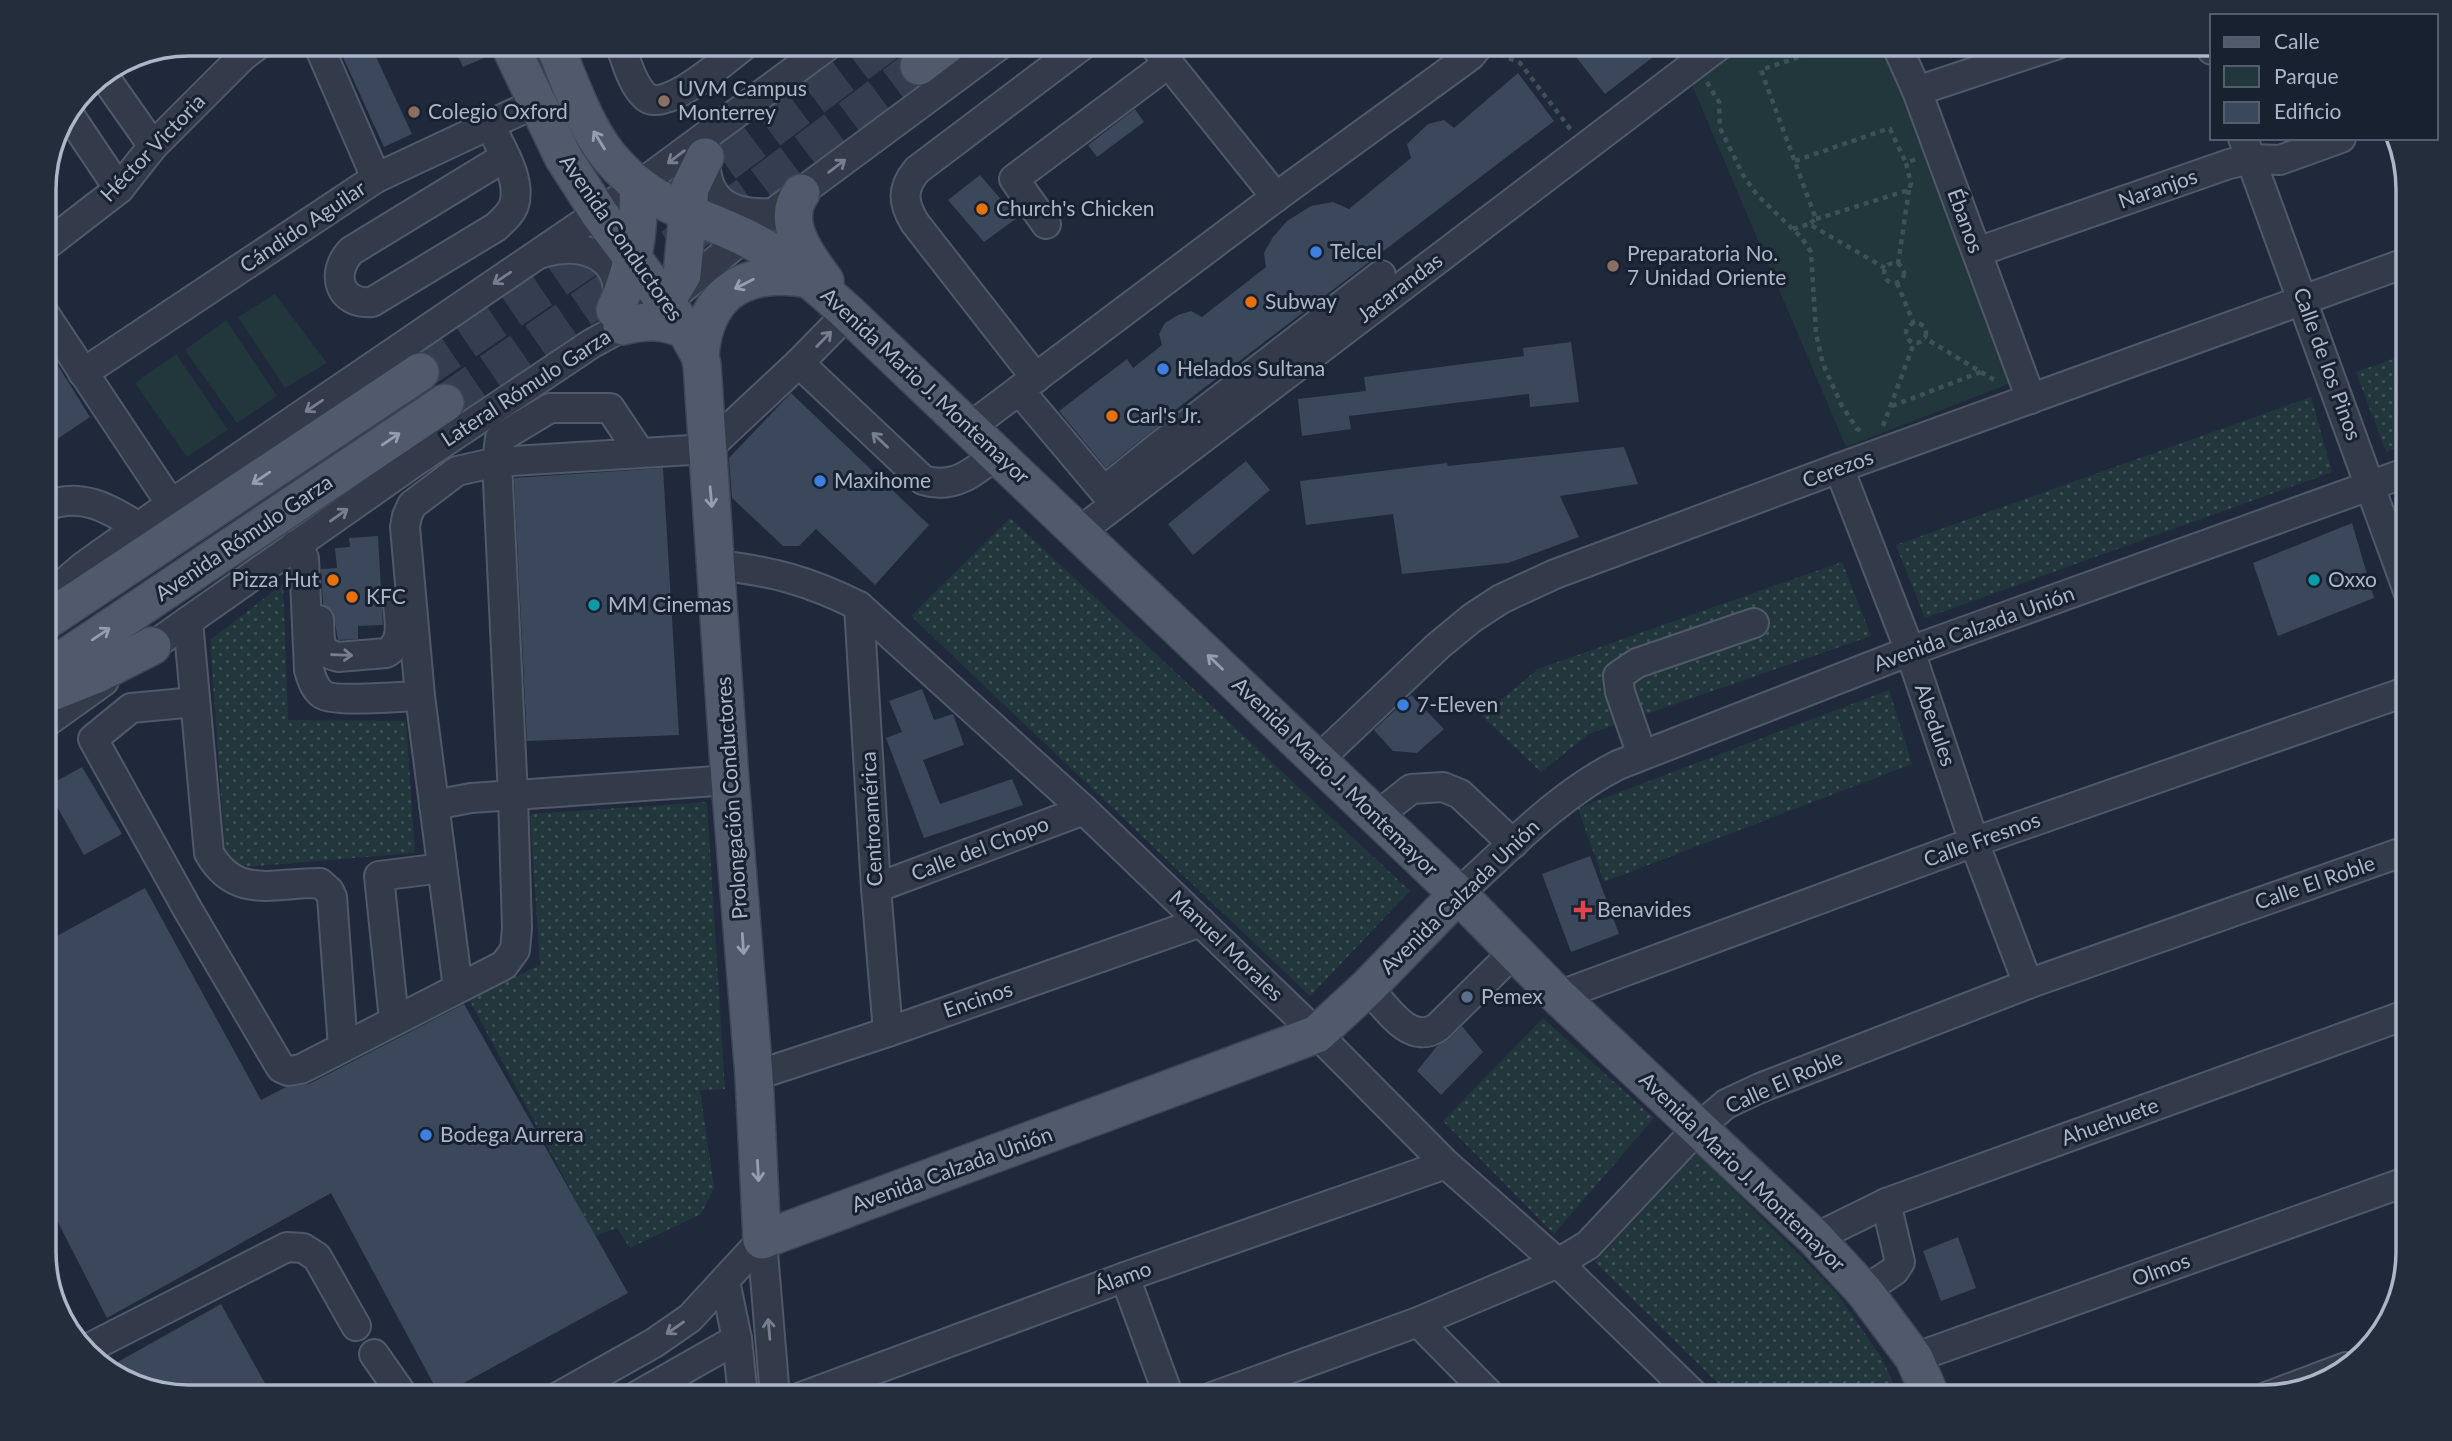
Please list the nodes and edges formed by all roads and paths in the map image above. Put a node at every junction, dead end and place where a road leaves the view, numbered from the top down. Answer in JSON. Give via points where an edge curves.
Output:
{"nodes":[{"id":1,"x":238,"y":56,"type":"edge"},
{"id":2,"x":323,"y":56,"type":"edge"},
{"id":3,"x":514,"y":56,"type":"edge"},
{"id":4,"x":559,"y":56,"type":"edge"},
{"id":5,"x":625,"y":56,"type":"edge"},
{"id":6,"x":730,"y":56,"type":"edge"},
{"id":7,"x":812,"y":56,"type":"edge"},
{"id":8,"x":931,"y":56,"type":"edge"},
{"id":9,"x":985,"y":56,"type":"edge"},
{"id":10,"x":1068,"y":56,"type":"edge"},
{"id":11,"x":1158,"y":56,"type":"edge"},
{"id":12,"x":1163,"y":56,"type":"edge"},
{"id":13,"x":1470,"y":56,"type":"edge"},
{"id":14,"x":1505,"y":56,"type":"edge"},
{"id":15,"x":1704,"y":56,"type":"edge"},
{"id":16,"x":1801,"y":56,"type":"edge"},
{"id":17,"x":1901,"y":56,"type":"edge"},
{"id":18,"x":2022,"y":56,"type":"edge"},
{"id":19,"x":919,"y":65,"type":"tunnel mouth"},
{"id":20,"x":1692,"y":65,"type":"junction"},
{"id":21,"x":109,"y":83,"type":"edge"},
{"id":22,"x":1917,"y":91,"type":"junction"},
{"id":23,"x":536,"y":103,"type":"junction"},
{"id":24,"x":74,"y":122,"type":"edge"},
{"id":25,"x":490,"y":125,"type":"junction"},
{"id":26,"x":2336,"y":140,"type":"edge"},
{"id":27,"x":707,"y":144,"type":"junction"},
{"id":28,"x":153,"y":146,"type":"junction"},
{"id":29,"x":1584,"y":147,"type":"junction"},
{"id":30,"x":2247,"y":149,"type":"edge"},
{"id":31,"x":1939,"y":151,"type":"junction"},
{"id":32,"x":505,"y":157,"type":"junction"},
{"id":33,"x":1795,"y":161,"type":"junction"},
{"id":34,"x":1906,"y":163,"type":"junction"},
{"id":35,"x":401,"y":166,"type":"junction"},
{"id":36,"x":376,"y":178,"type":"junction"},
{"id":37,"x":638,"y":186,"type":"junction"},
{"id":38,"x":120,"y":189,"type":"junction"},
{"id":39,"x":1909,"y":190,"type":"junction"},
{"id":40,"x":1276,"y":197,"type":"junction"},
{"id":41,"x":787,"y":203,"type":"junction"},
{"id":42,"x":599,"y":213,"type":"junction"},
{"id":43,"x":687,"y":213,"type":"junction"},
{"id":44,"x":1816,"y":219,"type":"junction"},
{"id":45,"x":394,"y":223,"type":"junction"},
{"id":46,"x":1046,"y":224,"type":"dead end"},
{"id":47,"x":1809,"y":225,"type":"junction"},
{"id":48,"x":1793,"y":229,"type":"junction"},
{"id":49,"x":56,"y":238,"type":"edge"},
{"id":50,"x":745,"y":238,"type":"junction"},
{"id":51,"x":1977,"y":252,"type":"junction"},
{"id":52,"x":535,"y":256,"type":"junction"},
{"id":53,"x":634,"y":261,"type":"junction"},
{"id":54,"x":1898,"y":264,"type":"junction"},
{"id":55,"x":2396,"y":266,"type":"edge"},
{"id":56,"x":1885,"y":268,"type":"junction"},
{"id":57,"x":1381,"y":275,"type":"dead end"},
{"id":58,"x":810,"y":279,"type":"junction"},
{"id":59,"x":1898,"y":283,"type":"junction"},
{"id":60,"x":2303,"y":300,"type":"junction"},
{"id":61,"x":848,"y":313,"type":"junction"},
{"id":62,"x":1914,"y":324,"type":"junction"},
{"id":63,"x":609,"y":327,"type":"junction"},
{"id":64,"x":684,"y":330,"type":"junction"},
{"id":65,"x":1326,"y":330,"type":"junction"},
{"id":66,"x":56,"y":331,"type":"edge"},
{"id":67,"x":1925,"y":338,"type":"junction"},
{"id":68,"x":1914,"y":343,"type":"junction"},
{"id":69,"x":799,"y":363,"type":"junction"},
{"id":70,"x":420,"y":372,"type":"tunnel mouth"},
{"id":71,"x":83,"y":373,"type":"junction"},
{"id":72,"x":1028,"y":384,"type":"junction"},
{"id":73,"x":2031,"y":399,"type":"junction"},
{"id":74,"x":445,"y":403,"type":"tunnel mouth"},
{"id":75,"x":1891,"y":406,"type":"junction"},
{"id":76,"x":970,"y":427,"type":"junction"},
{"id":77,"x":1878,"y":430,"type":"dead end"},
{"id":78,"x":1867,"y":432,"type":"dead end"},
{"id":79,"x":441,"y":444,"type":"junction"},
{"id":80,"x":707,"y":449,"type":"junction"},
{"id":81,"x":1169,"y":451,"type":"junction"},
{"id":82,"x":640,"y":453,"type":"junction"},
{"id":83,"x":996,"y":454,"type":"junction"},
{"id":84,"x":497,"y":462,"type":"junction"},
{"id":85,"x":1839,"y":468,"type":"junction"},
{"id":86,"x":457,"y":471,"type":"junction"},
{"id":87,"x":2396,"y":477,"type":"edge"},
{"id":88,"x":384,"y":484,"type":"junction"},
{"id":89,"x":2371,"y":486,"type":"junction"},
{"id":90,"x":56,"y":503,"type":"edge"},
{"id":91,"x":170,"y":504,"type":"junction"},
{"id":92,"x":139,"y":527,"type":"junction"},
{"id":93,"x":1079,"y":532,"type":"junction"},
{"id":94,"x":300,"y":551,"type":"junction"},
{"id":95,"x":2396,"y":557,"type":"edge"},
{"id":96,"x":716,"y":565,"type":"junction"},
{"id":97,"x":56,"y":590,"type":"edge"},
{"id":98,"x":859,"y":606,"type":"junction"},
{"id":99,"x":56,"y":614,"type":"edge"},
{"id":100,"x":188,"y":621,"type":"junction"},
{"id":101,"x":1754,"y":623,"type":"dead end"},
{"id":102,"x":152,"y":646,"type":"junction"},
{"id":103,"x":1910,"y":651,"type":"junction"},
{"id":104,"x":56,"y":664,"type":"edge"},
{"id":105,"x":56,"y":690,"type":"edge"},
{"id":106,"x":2396,"y":695,"type":"edge"},
{"id":107,"x":420,"y":696,"type":"junction"},
{"id":108,"x":195,"y":702,"type":"junction"},
{"id":109,"x":56,"y":715,"type":"edge"},
{"id":110,"x":1642,"y":755,"type":"junction"},
{"id":111,"x":1318,"y":760,"type":"junction"},
{"id":112,"x":730,"y":780,"type":"junction"},
{"id":113,"x":513,"y":796,"type":"junction"},
{"id":114,"x":434,"y":804,"type":"junction"},
{"id":115,"x":1084,"y":810,"type":"junction"},
{"id":116,"x":1377,"y":816,"type":"junction"},
{"id":117,"x":1975,"y":842,"type":"junction"},
{"id":118,"x":1513,"y":844,"type":"junction"},
{"id":119,"x":209,"y":853,"type":"junction"},
{"id":120,"x":2396,"y":854,"type":"edge"},
{"id":121,"x":442,"y":868,"type":"junction"},
{"id":122,"x":170,"y":878,"type":"junction"},
{"id":123,"x":876,"y":888,"type":"junction"},
{"id":124,"x":1458,"y":894,"type":"junction"},
{"id":125,"x":1201,"y":922,"type":"junction"},
{"id":126,"x":1514,"y":952,"type":"junction"},
{"id":127,"x":2028,"y":984,"type":"junction"},
{"id":128,"x":1368,"y":987,"type":"junction"},
{"id":129,"x":458,"y":988,"type":"junction"},
{"id":130,"x":1558,"y":996,"type":"junction"},
{"id":131,"x":2396,"y":1018,"type":"edge"},
{"id":132,"x":394,"y":1020,"type":"junction"},
{"id":133,"x":888,"y":1032,"type":"junction"},
{"id":134,"x":1317,"y":1034,"type":"junction"},
{"id":135,"x":343,"y":1047,"type":"junction"},
{"id":136,"x":754,"y":1076,"type":"junction"},
{"id":137,"x":1697,"y":1129,"type":"junction"},
{"id":138,"x":1446,"y":1164,"type":"junction"},
{"id":139,"x":2396,"y":1185,"type":"edge"},
{"id":140,"x":1886,"y":1203,"type":"junction"},
{"id":141,"x":1815,"y":1238,"type":"junction"},
{"id":142,"x":762,"y":1240,"type":"junction"},
{"id":143,"x":1558,"y":1263,"type":"junction"},
{"id":144,"x":1125,"y":1277,"type":"junction"},
{"id":145,"x":725,"y":1281,"type":"junction"},
{"id":146,"x":1864,"y":1291,"type":"junction"},
{"id":147,"x":1418,"y":1322,"type":"junction"},
{"id":148,"x":356,"y":1326,"type":"dead end"},
{"id":149,"x":737,"y":1339,"type":"junction"},
{"id":150,"x":95,"y":1346,"type":"edge"},
{"id":151,"x":374,"y":1354,"type":"dead end"},
{"id":152,"x":1914,"y":1358,"type":"junction"},
{"id":153,"x":396,"y":1385,"type":"edge"},
{"id":154,"x":579,"y":1385,"type":"edge"},
{"id":155,"x":656,"y":1385,"type":"edge"},
{"id":156,"x":742,"y":1385,"type":"edge"},
{"id":157,"x":774,"y":1385,"type":"edge"},
{"id":158,"x":833,"y":1385,"type":"edge"},
{"id":159,"x":1165,"y":1385,"type":"edge"},
{"id":160,"x":1245,"y":1385,"type":"edge"},
{"id":161,"x":1480,"y":1385,"type":"edge"},
{"id":162,"x":1684,"y":1385,"type":"edge"},
{"id":163,"x":1926,"y":1385,"type":"edge"}],
"edges":[{"from":1,"to":28,"type":"street","name":"Héctor Victoria"},
{"from":2,"to":36,"type":"street"},
{"from":3,"to":23,"type":"main road","name":"Avenida Conductores"},
{"from":37,"to":4,"type":"main road","name":"Avenida Conductores","one_way":true,"via":[[597,139]]},
{"from":5,"to":6,"type":"street","via":[[639,89],[655,102],[680,93]]},
{"from":7,"to":27,"type":"street"},
{"from":8,"to":19,"type":"main road"},
{"from":41,"to":9,"type":"street","one_way":true},
{"from":10,"to":72,"type":"street","via":[[917,170],[904,189],[915,223]]},
{"from":11,"to":46,"type":"street","via":[[1014,179]]},
{"from":12,"to":40,"type":"street"},
{"from":13,"to":40,"type":"street"},
{"from":14,"to":29,"type":"path","via":[[1520,63]]},
{"from":15,"to":20,"type":"street","name":"Jacarandas"},
{"from":16,"to":33,"type":"path","via":[[1761,70]]},
{"from":17,"to":22,"type":"street","name":"Ébanos"},
{"from":18,"to":22,"type":"street"},
{"from":20,"to":29,"type":"street","name":"Jacarandas"},
{"from":20,"to":48,"type":"path","via":[[1719,102],[1720,128],[1744,175],[1757,195]]},
{"from":21,"to":28,"type":"street"},
{"from":22,"to":31,"type":"street","name":"Ébanos"},
{"from":23,"to":25,"type":"street","name":"Cándido Aguilar"},
{"from":23,"to":42,"type":"main road","name":"Avenida Conductores"},
{"from":24,"to":38,"type":"street"},
{"from":25,"to":32,"type":"street"},
{"from":25,"to":35,"type":"street","name":"Cándido Aguilar"},
{"from":26,"to":30,"type":"street","name":"Naranjos","via":[[2289,158]]},
{"from":27,"to":37,"type":"street","one_way":true},
{"from":27,"to":41,"type":"street","via":[[710,187],[721,202],[747,214]]},
{"from":27,"to":43,"type":"main road","via":[[690,188]]},
{"from":28,"to":38,"type":"street","name":"Héctor Victoria"},
{"from":29,"to":65,"type":"street","name":"Jacarandas"},
{"from":30,"to":51,"type":"street","name":"Naranjos","via":[[2229,163]]},
{"from":30,"to":60,"type":"street","name":"Calle de los Pinos"},
{"from":31,"to":34,"type":"path"},
{"from":31,"to":51,"type":"street","name":"Ébanos"},
{"from":32,"to":45,"type":"street"},
{"from":32,"to":45,"type":"street","via":[[515,196],[507,216],[372,302],[360,303],[340,283],[342,260]]},
{"from":33,"to":34,"type":"path","via":[[1887,129]]},
{"from":33,"to":44,"type":"path"},
{"from":34,"to":39,"type":"path"},
{"from":35,"to":36,"type":"street","name":"Cándido Aguilar"},
{"from":35,"to":45,"type":"street"},
{"from":36,"to":71,"type":"street","name":"Cándido Aguilar"},
{"from":37,"to":42,"type":"street"},
{"from":37,"to":43,"type":"main road","name":"Avenida Conductores"},
{"from":37,"to":53,"type":"main road"},
{"from":38,"to":49,"type":"street","name":"Héctor Victoria"},
{"from":39,"to":44,"type":"path"},
{"from":39,"to":54,"type":"path"},
{"from":40,"to":72,"type":"street"},
{"from":41,"to":50,"type":"street"},
{"from":41,"to":61,"type":"main road","via":[[795,201],[798,237]]},
{"from":42,"to":52,"type":"street"},
{"from":42,"to":53,"type":"main road","name":"Avenida Conductores"},
{"from":43,"to":50,"type":"main road","name":"Avenida Mario J. Montemayor"},
{"from":43,"to":64,"type":"main road"},
{"from":44,"to":47,"type":"path"},
{"from":47,"to":48,"type":"path"},
{"from":47,"to":56,"type":"path"},
{"from":48,"to":78,"type":"path","via":[[1811,252],[1816,333],[1823,364],[1846,413],[1857,429]]},
{"from":50,"to":58,"type":"main road","name":"Avenida Mario J. Montemayor"},
{"from":50,"to":64,"type":"street"},
{"from":51,"to":73,"type":"street","name":"Ébanos"},
{"from":52,"to":63,"type":"street","via":[[572,247],[599,257],[611,269],[617,285]]},
{"from":52,"to":91,"type":"street","one_way":true},
{"from":53,"to":63,"type":"main road"},
{"from":53,"to":64,"type":"main road","name":"Avenida Conductores"},
{"from":54,"to":56,"type":"path"},
{"from":54,"to":59,"type":"path","via":[[1904,274]]},
{"from":55,"to":60,"type":"street","name":"Cerezos"},
{"from":56,"to":59,"type":"path","via":[[1885,278]]},
{"from":57,"to":65,"type":"street"},
{"from":58,"to":61,"type":"main road","name":"Avenida Mario J. Montemayor"},
{"from":58,"to":64,"type":"main road","one_way":true,"via":[[785,275],[747,282],[719,302],[703,334]]},
{"from":59,"to":62,"type":"path"},
{"from":60,"to":73,"type":"street","name":"Cerezos"},
{"from":60,"to":89,"type":"street","name":"Calle de los Pinos"},
{"from":69,"to":61,"type":"street","one_way":true},
{"from":61,"to":76,"type":"main road","name":"Avenida Mario J. Montemayor"},
{"from":62,"to":67,"type":"path","via":[[1924,327]]},
{"from":62,"to":68,"type":"path","via":[[1907,335]]},
{"from":63,"to":64,"type":"main road","via":[[651,320]]},
{"from":63,"to":79,"type":"street","name":"Lateral Rómulo Garza"},
{"from":64,"to":80,"type":"main road","name":"Prolongación Conductores","via":[[704,374]]},
{"from":65,"to":81,"type":"street","name":"Jacarandas"},
{"from":66,"to":71,"type":"street"},
{"from":67,"to":68,"type":"path"},
{"from":67,"to":75,"type":"path","via":[[1980,372]]},
{"from":68,"to":75,"type":"path"},
{"from":69,"to":80,"type":"street"},
{"from":83,"to":69,"type":"street","one_way":true,"via":[[958,480],[946,484],[923,480]]},
{"from":70,"to":99,"type":"main road","name":"Avenida Rómulo Garza","one_way":true},
{"from":71,"to":91,"type":"street"},
{"from":72,"to":76,"type":"street"},
{"from":72,"to":81,"type":"street","via":[[1104,491]]},
{"from":73,"to":85,"type":"street","name":"Cerezos"},
{"from":104,"to":74,"type":"main road","name":"Avenida Rómulo Garza","one_way":true},
{"from":75,"to":77,"type":"path"},
{"from":76,"to":83,"type":"main road","name":"Avenida Mario J. Montemayor"},
{"from":79,"to":86,"type":"street"},
{"from":79,"to":88,"type":"street","name":"Lateral Rómulo Garza"},
{"from":80,"to":82,"type":"street"},
{"from":80,"to":96,"type":"main road","name":"Prolongación Conductores","one_way":true},
{"from":81,"to":93,"type":"street","name":"Jacarandas"},
{"from":82,"to":84,"type":"street"},
{"from":82,"to":84,"type":"street","via":[[610,408],[551,408],[500,438]]},
{"from":83,"to":93,"type":"main road","name":"Avenida Mario J. Montemayor"},
{"from":84,"to":86,"type":"street"},
{"from":84,"to":113,"type":"street"},
{"from":85,"to":103,"type":"street","name":"Abedules"},
{"from":85,"to":111,"type":"street","name":"Cerezos","via":[[1555,574],[1501,599],[1438,646]]},
{"from":86,"to":107,"type":"street","via":[[412,505],[405,527]]},
{"from":87,"to":89,"type":"street","name":"Avenida Calzada Unión"},
{"from":94,"to":88,"type":"street","name":"Lateral Rómulo Garza","one_way":true},
{"from":94,"to":88,"type":"street","one_way":true,"via":[[315,581],[324,652],[338,657],[391,651],[400,624]]},
{"from":89,"to":95,"type":"street","name":"Calle de los Pinos"},
{"from":89,"to":103,"type":"street","name":"Avenida Calzada Unión"},
{"from":90,"to":92,"type":"street","via":[[95,502]]},
{"from":91,"to":92,"type":"street"},
{"from":92,"to":97,"type":"street"},
{"from":111,"to":93,"type":"main road","name":"Avenida Mario J. Montemayor","one_way":true},
{"from":94,"to":100,"type":"street","name":"Lateral Rómulo Garza"},
{"from":94,"to":107,"type":"street","via":[[309,670],[320,693],[336,698]]},
{"from":96,"to":98,"type":"street","name":"Manuel Morales","via":[[795,578]]},
{"from":96,"to":112,"type":"main road","name":"Prolongación Conductores"},
{"from":98,"to":115,"type":"street","name":"Manuel Morales"},
{"from":98,"to":123,"type":"street","name":"Centroamérica"},
{"from":100,"to":102,"type":"street","name":"Lateral Rómulo Garza"},
{"from":100,"to":108,"type":"street"},
{"from":101,"to":110,"type":"street","via":[[1637,663],[1618,676]]},
{"from":102,"to":105,"type":"main road"},
{"from":102,"to":109,"type":"street","name":"Lateral Rómulo Garza"},
{"from":103,"to":110,"type":"street","name":"Avenida Calzada Unión"},
{"from":103,"to":117,"type":"street","name":"Abedules"},
{"from":106,"to":117,"type":"street","name":"Calle Fresnos"},
{"from":107,"to":114,"type":"street"},
{"from":108,"to":119,"type":"street"},
{"from":108,"to":122,"type":"street","via":[[131,708],[93,739]]},
{"from":110,"to":118,"type":"street","name":"Avenida Calzada Unión","via":[[1592,779]]},
{"from":111,"to":116,"type":"main road","name":"Avenida Mario J. Montemayor"},
{"from":112,"to":113,"type":"street"},
{"from":112,"to":136,"type":"main road","name":"Prolongación Conductores","one_way":true},
{"from":113,"to":114,"type":"street"},
{"from":113,"to":129,"type":"street","via":[[515,950],[504,965]]},
{"from":114,"to":121,"type":"street"},
{"from":115,"to":123,"type":"street","name":"Calle del Chopo"},
{"from":115,"to":125,"type":"street","name":"Manuel Morales"},
{"from":116,"to":118,"type":"street","via":[[1411,789],[1443,788],[1460,794]]},
{"from":116,"to":124,"type":"main road","name":"Avenida Mario J. Montemayor"},
{"from":117,"to":127,"type":"street","name":"Abedules"},
{"from":117,"to":130,"type":"street","name":"Calle Fresnos"},
{"from":118,"to":124,"type":"street","name":"Avenida Calzada Unión"},
{"from":119,"to":122,"type":"street"},
{"from":119,"to":135,"type":"street","via":[[218,868],[239,883],[320,883],[329,891]]},
{"from":120,"to":127,"type":"street","name":"Calle El Roble"},
{"from":121,"to":129,"type":"street"},
{"from":121,"to":132,"type":"street","via":[[379,876]]},
{"from":122,"to":135,"type":"street","via":[[281,1068],[301,1069]]},
{"from":123,"to":133,"type":"street","name":"Centroamérica"},
{"from":124,"to":126,"type":"main road","name":"Avenida Mario J. Montemayor"},
{"from":124,"to":128,"type":"main road","name":"Avenida Calzada Unión"},
{"from":125,"to":133,"type":"street","name":"Encinos"},
{"from":125,"to":134,"type":"street","name":"Manuel Morales"},
{"from":126,"to":128,"type":"street","via":[[1438,1027],[1426,1033],[1414,1032],[1401,1023]]},
{"from":126,"to":130,"type":"main road","name":"Avenida Mario J. Montemayor"},
{"from":127,"to":137,"type":"street","name":"Calle El Roble","via":[[1760,1088],[1726,1104]]},
{"from":128,"to":134,"type":"main road","name":"Avenida Calzada Unión"},
{"from":129,"to":132,"type":"street"},
{"from":130,"to":137,"type":"main road","name":"Avenida Mario J. Montemayor"},
{"from":131,"to":140,"type":"street","name":"Ahuehuete"},
{"from":132,"to":135,"type":"street"},
{"from":133,"to":136,"type":"street","name":"Encinos"},
{"from":134,"to":138,"type":"street","name":"Manuel Morales"},
{"from":134,"to":142,"type":"main road","name":"Avenida Calzada Unión"},
{"from":136,"to":142,"type":"main road","name":"Prolongación Conductores","one_way":true},
{"from":137,"to":141,"type":"main road","name":"Avenida Mario J. Montemayor"},
{"from":137,"to":143,"type":"street","name":"Calle El Roble","via":[[1588,1245]]},
{"from":138,"to":143,"type":"street","name":"Manuel Morales"},
{"from":138,"to":144,"type":"street","name":"Álamo"},
{"from":139,"to":152,"type":"street","name":"Olmos"},
{"from":140,"to":141,"type":"street","name":"Ahuehuete"},
{"from":140,"to":146,"type":"street","via":[[1900,1262]]},
{"from":141,"to":146,"type":"main road","name":"Avenida Mario J. Montemayor"},
{"from":142,"to":145,"type":"street","name":"Avenida Calzada Unión"},
{"from":157,"to":142,"type":"street","one_way":true},
{"from":143,"to":147,"type":"street","name":"Calle El Roble"},
{"from":143,"to":162,"type":"street","name":"Manuel Morales"},
{"from":144,"to":158,"type":"street","name":"Álamo"},
{"from":144,"to":159,"type":"street"},
{"from":145,"to":149,"type":"street"},
{"from":145,"to":154,"type":"street","name":"Avenida Calzada Unión","one_way":true,"via":[[690,1318]]},
{"from":146,"to":152,"type":"main road","name":"Avenida Mario J. Montemayor"},
{"from":147,"to":160,"type":"street","name":"Calle El Roble"},
{"from":147,"to":161,"type":"street"},
{"from":148,"to":150,"type":"street","via":[[317,1257],[303,1248],[287,1247]]},
{"from":149,"to":155,"type":"street"},
{"from":149,"to":156,"type":"street"},
{"from":151,"to":153,"type":"street"},
{"from":152,"to":163,"type":"main road","name":"Avenida Mario J. Montemayor"}]}
